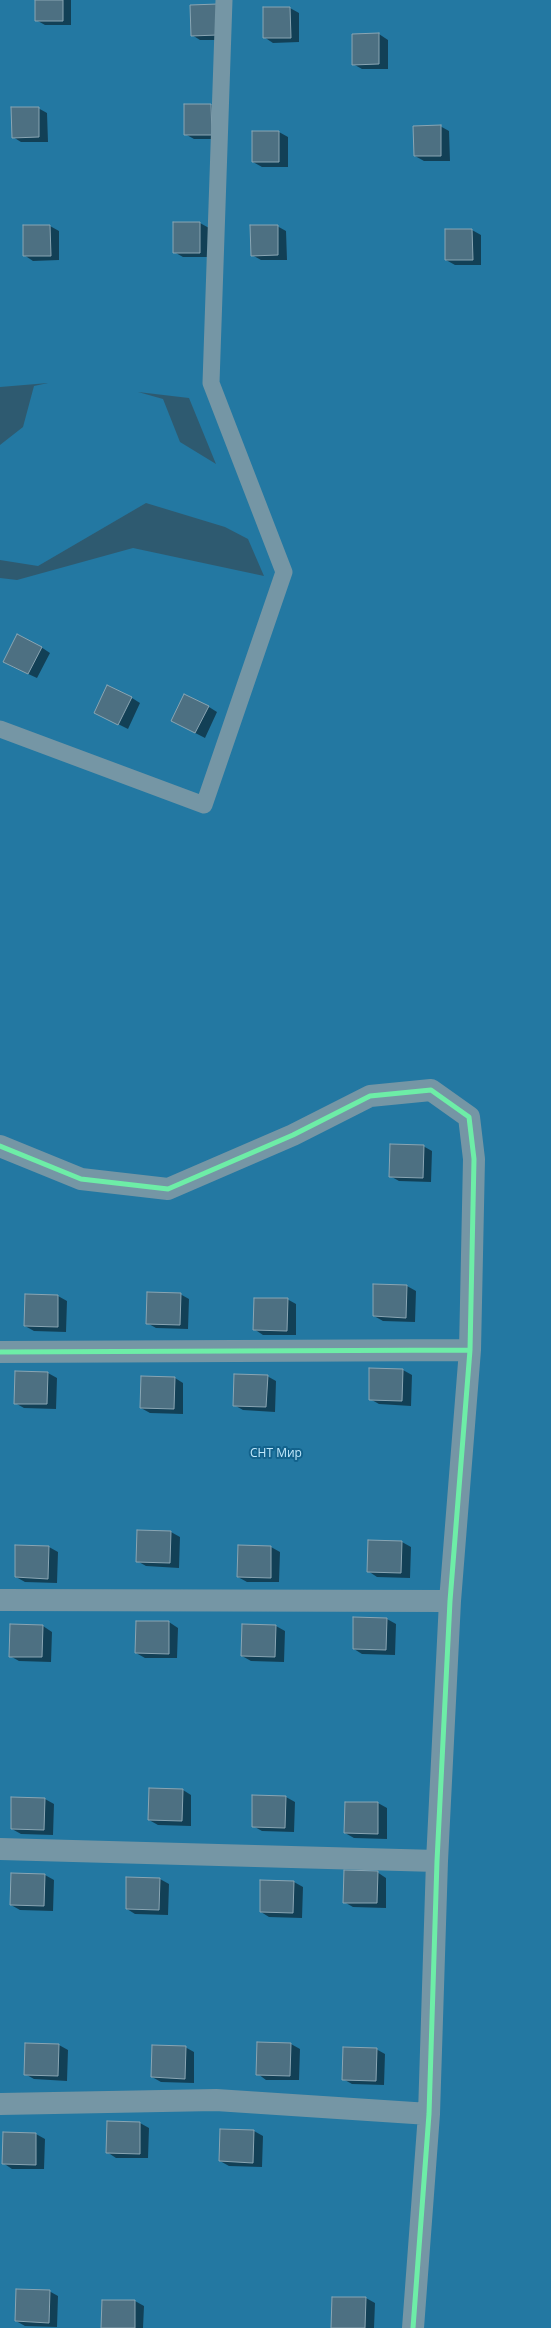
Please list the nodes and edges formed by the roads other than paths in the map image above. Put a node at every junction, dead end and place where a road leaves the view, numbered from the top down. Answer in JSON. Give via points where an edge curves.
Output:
{"nodes":[{"id":1,"x":224,"y":0,"type":"edge"},
{"id":2,"x":0,"y":729,"type":"edge"},
{"id":3,"x":0,"y":1146,"type":"edge"},
{"id":4,"x":470,"y":1350,"type":"junction"},
{"id":5,"x":0,"y":1352,"type":"edge"},
{"id":6,"x":0,"y":1600,"type":"edge"},
{"id":7,"x":450,"y":1600,"type":"junction"},
{"id":8,"x":0,"y":1849,"type":"edge"},
{"id":9,"x":437,"y":1861,"type":"junction"},
{"id":10,"x":0,"y":2104,"type":"edge"},
{"id":11,"x":429,"y":2114,"type":"junction"},
{"id":12,"x":412,"y":2328,"type":"edge"}],
"edges":[{"from":1,"to":2,"type":"lane","via":[[211,383],[284,572],[204,805]]},
{"from":3,"to":4,"type":"street","via":[[81,1179],[168,1189],[293,1135],[370,1096],[431,1090],[469,1117],[474,1160]]},
{"from":4,"to":5,"type":"street"},
{"from":4,"to":7,"type":"street"},
{"from":6,"to":7,"type":"street"},
{"from":7,"to":9,"type":"street"},
{"from":8,"to":9,"type":"street"},
{"from":9,"to":11,"type":"street"},
{"from":10,"to":11,"type":"street","via":[[216,2100]]},
{"from":11,"to":12,"type":"street"}]}
